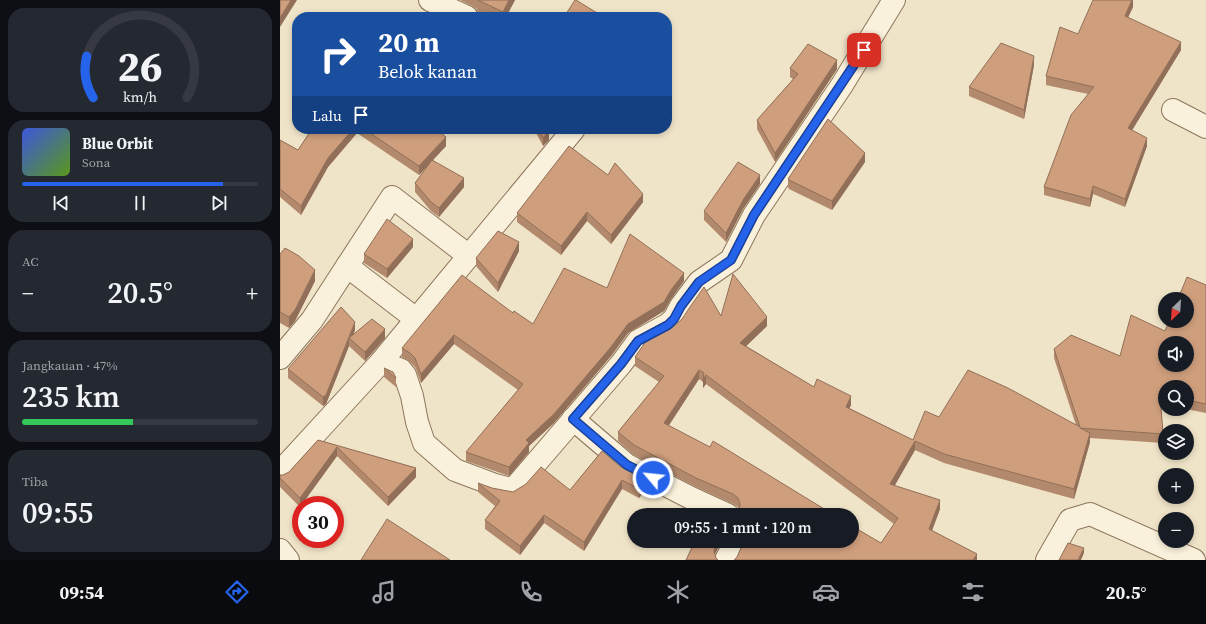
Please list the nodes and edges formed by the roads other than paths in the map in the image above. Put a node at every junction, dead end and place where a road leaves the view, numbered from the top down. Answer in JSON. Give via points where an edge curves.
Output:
{"nodes":[{"id":1,"x":430,"y":0,"type":"edge"},
{"id":2,"x":894,"y":0,"type":"edge"},
{"id":3,"x":456,"y":12,"type":"edge"},
{"id":4,"x":1173,"y":110,"type":"dead end"},
{"id":5,"x":1206,"y":127,"type":"edge"},
{"id":6,"x":570,"y":134,"type":"edge"},
{"id":7,"x":469,"y":256,"type":"junction"},
{"id":8,"x":347,"y":266,"type":"junction"},
{"id":9,"x":416,"y":319,"type":"junction"},
{"id":10,"x":280,"y":358,"type":"edge"},
{"id":11,"x":381,"y":362,"type":"junction"},
{"id":12,"x":573,"y":419,"type":"junction"},
{"id":13,"x":280,"y":472,"type":"edge"},
{"id":14,"x":713,"y":508,"type":"edge"},
{"id":15,"x":732,"y":548,"type":"edge"},
{"id":16,"x":280,"y":550,"type":"edge"},
{"id":17,"x":288,"y":560,"type":"edge"},
{"id":18,"x":726,"y":560,"type":"edge"},
{"id":19,"x":1047,"y":560,"type":"edge"},
{"id":20,"x":1194,"y":560,"type":"edge"}],
"edges":[{"from":1,"to":3,"type":"street"},
{"from":2,"to":12,"type":"street","via":[[845,80],[754,215],[731,260],[699,282],[668,325],[635,344]]},
{"from":4,"to":5,"type":"street"},
{"from":6,"to":7,"type":"street"},
{"from":7,"to":8,"type":"street","via":[[392,197]]},
{"from":7,"to":9,"type":"street"},
{"from":8,"to":9,"type":"street"},
{"from":8,"to":10,"type":"street","via":[[312,320]]},
{"from":9,"to":11,"type":"street"},
{"from":11,"to":12,"type":"street","via":[[401,370],[405,375],[424,443],[455,470],[495,485],[510,489],[517,485]]},
{"from":11,"to":13,"type":"street"},
{"from":12,"to":14,"type":"street","via":[[627,465]]},
{"from":15,"to":18,"type":"street"},
{"from":16,"to":17,"type":"street"},
{"from":19,"to":20,"type":"street","via":[[1070,520],[1090,514]]}]}
